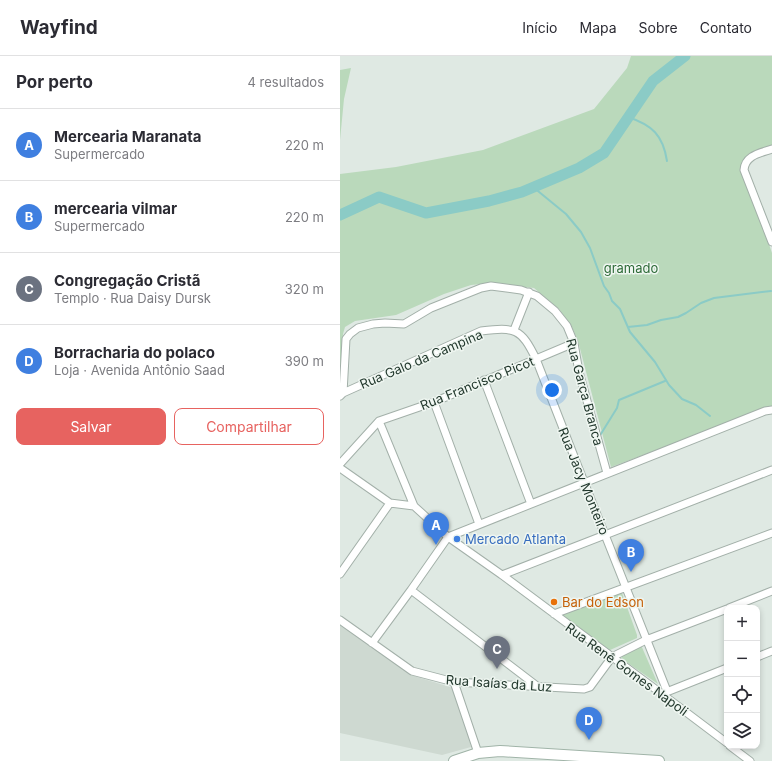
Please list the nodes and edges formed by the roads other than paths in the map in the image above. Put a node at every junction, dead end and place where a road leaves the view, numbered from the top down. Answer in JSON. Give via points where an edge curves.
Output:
{"nodes":[{"id":1,"x":772,"y":149,"type":"edge"},
{"id":2,"x":772,"y":242,"type":"edge"},
{"id":3,"x":529,"y":292,"type":"junction"},
{"id":4,"x":514,"y":330,"type":"junction"},
{"id":5,"x":574,"y":343,"type":"junction"},
{"id":6,"x":536,"y":359,"type":"junction"},
{"id":7,"x":484,"y":380,"type":"junction"},
{"id":8,"x":341,"y":394,"type":"edge"},
{"id":9,"x":434,"y":402,"type":"junction"},
{"id":10,"x":772,"y":410,"type":"edge"},
{"id":11,"x":379,"y":421,"type":"junction"},
{"id":12,"x":341,"y":459,"type":"edge"},
{"id":13,"x":340,"y":468,"type":"edge"},
{"id":14,"x":772,"y":470,"type":"edge"},
{"id":15,"x":607,"y":473,"type":"junction"},
{"id":16,"x":584,"y":482,"type":"junction"},
{"id":17,"x":390,"y":503,"type":"junction"},
{"id":18,"x":531,"y":504,"type":"junction"},
{"id":19,"x":414,"y":506,"type":"junction"},
{"id":20,"x":479,"y":524,"type":"junction"},
{"id":21,"x":772,"y":533,"type":"edge"},
{"id":22,"x":606,"y":536,"type":"junction"},
{"id":23,"x":448,"y":537,"type":"junction"},
{"id":24,"x":340,"y":574,"type":"edge"},
{"id":25,"x":502,"y":575,"type":"junction"},
{"id":26,"x":626,"y":587,"type":"junction"},
{"id":27,"x":412,"y":590,"type":"junction"},
{"id":28,"x":772,"y":591,"type":"edge"},
{"id":29,"x":736,"y":605,"type":"edge"},
{"id":30,"x":724,"y":610,"type":"edge"},
{"id":31,"x":554,"y":614,"type":"junction"},
{"id":32,"x":340,"y":620,"type":"edge"},
{"id":33,"x":646,"y":640,"type":"junction"},
{"id":34,"x":372,"y":643,"type":"junction"},
{"id":35,"x":772,"y":651,"type":"edge"},
{"id":36,"x":760,"y":656,"type":"edge"},
{"id":37,"x":612,"y":657,"type":"junction"},
{"id":38,"x":724,"y":669,"type":"edge"},
{"id":39,"x":454,"y":682,"type":"junction"},
{"id":40,"x":537,"y":686,"type":"junction"},
{"id":41,"x":665,"y":692,"type":"junction"},
{"id":42,"x":724,"y":741,"type":"edge"},
{"id":43,"x":734,"y":749,"type":"edge"},
{"id":44,"x":478,"y":753,"type":"junction"},
{"id":45,"x":454,"y":761,"type":"edge"},
{"id":46,"x":659,"y":761,"type":"edge"},
{"id":47,"x":750,"y":761,"type":"edge"}],
"edges":[{"from":1,"to":2,"type":"street","via":[[751,156],[744,166]]},
{"from":3,"to":4,"type":"street"},
{"from":3,"to":5,"type":"street","name":"Rua Garça Branca","via":[[555,311],[567,326]]},
{"from":3,"to":8,"type":"street","name":"Rua Garça Branca","via":[[491,286],[481,288],[431,308],[404,324],[373,324],[358,328],[346,339]]},
{"from":4,"to":6,"type":"street","via":[[528,342]]},
{"from":4,"to":8,"type":"street","name":"Rua Galo da Campina","via":[[481,331]]},
{"from":5,"to":6,"type":"street","name":"Rua Francisco Picot"},
{"from":5,"to":15,"type":"street","name":"Rua Garça Branca","via":[[579,372]]},
{"from":6,"to":7,"type":"street","name":"Rua Francisco Picot"},
{"from":6,"to":16,"type":"street","name":"Rua Jacy Monteiro"},
{"from":7,"to":9,"type":"street","name":"Rua Francisco Picot"},
{"from":7,"to":18,"type":"street"},
{"from":9,"to":11,"type":"street","name":"Rua Francisco Picot"},
{"from":9,"to":20,"type":"street"},
{"from":10,"to":15,"type":"street","via":[[758,413]]},
{"from":11,"to":12,"type":"street"},
{"from":11,"to":19,"type":"street","name":"Rua Renê Gomes Napoli"},
{"from":13,"to":17,"type":"street"},
{"from":14,"to":22,"type":"street"},
{"from":15,"to":16,"type":"street"},
{"from":16,"to":18,"type":"street"},
{"from":16,"to":22,"type":"street","name":"Rua Jacy Monteiro"},
{"from":17,"to":19,"type":"street"},
{"from":17,"to":24,"type":"street"},
{"from":18,"to":20,"type":"street"},
{"from":19,"to":23,"type":"street","name":"Rua Renê Gomes Napoli"},
{"from":20,"to":23,"type":"street"},
{"from":21,"to":26,"type":"street"},
{"from":22,"to":25,"type":"street"},
{"from":22,"to":26,"type":"street","name":"Rua Jacy Monteiro"},
{"from":23,"to":25,"type":"street","name":"Rua Renê Gomes Napoli"},
{"from":23,"to":27,"type":"street"},
{"from":25,"to":31,"type":"street","name":"Rua Renê Gomes Napoli"},
{"from":26,"to":31,"type":"street"},
{"from":26,"to":33,"type":"street","name":"Rua Jacy Monteiro"},
{"from":27,"to":34,"type":"street"},
{"from":27,"to":40,"type":"street"},
{"from":28,"to":29,"type":"street"},
{"from":30,"to":33,"type":"street"},
{"from":31,"to":37,"type":"street","name":"Rua Renê Gomes Napoli"},
{"from":32,"to":34,"type":"street","name":"Rua Isaías da Luz"},
{"from":33,"to":37,"type":"street"},
{"from":33,"to":41,"type":"street","name":"Rua Jacy Monteiro"},
{"from":34,"to":39,"type":"street","name":"Rua Isaías da Luz","via":[[412,671]]},
{"from":35,"to":36,"type":"street"},
{"from":37,"to":40,"type":"street","name":"Rua Isaías da Luz","via":[[590,687],[584,689]]},
{"from":37,"to":41,"type":"street","name":"Rua Renê Gomes Napoli"},
{"from":38,"to":41,"type":"street"},
{"from":39,"to":40,"type":"street","name":"Rua Isaías da Luz"},
{"from":39,"to":44,"type":"street"},
{"from":41,"to":42,"type":"street","name":"Rua Renê Gomes Napoli"},
{"from":43,"to":47,"type":"street"},
{"from":44,"to":45,"type":"main road"},
{"from":44,"to":46,"type":"main road","via":[[500,751]]}]}
